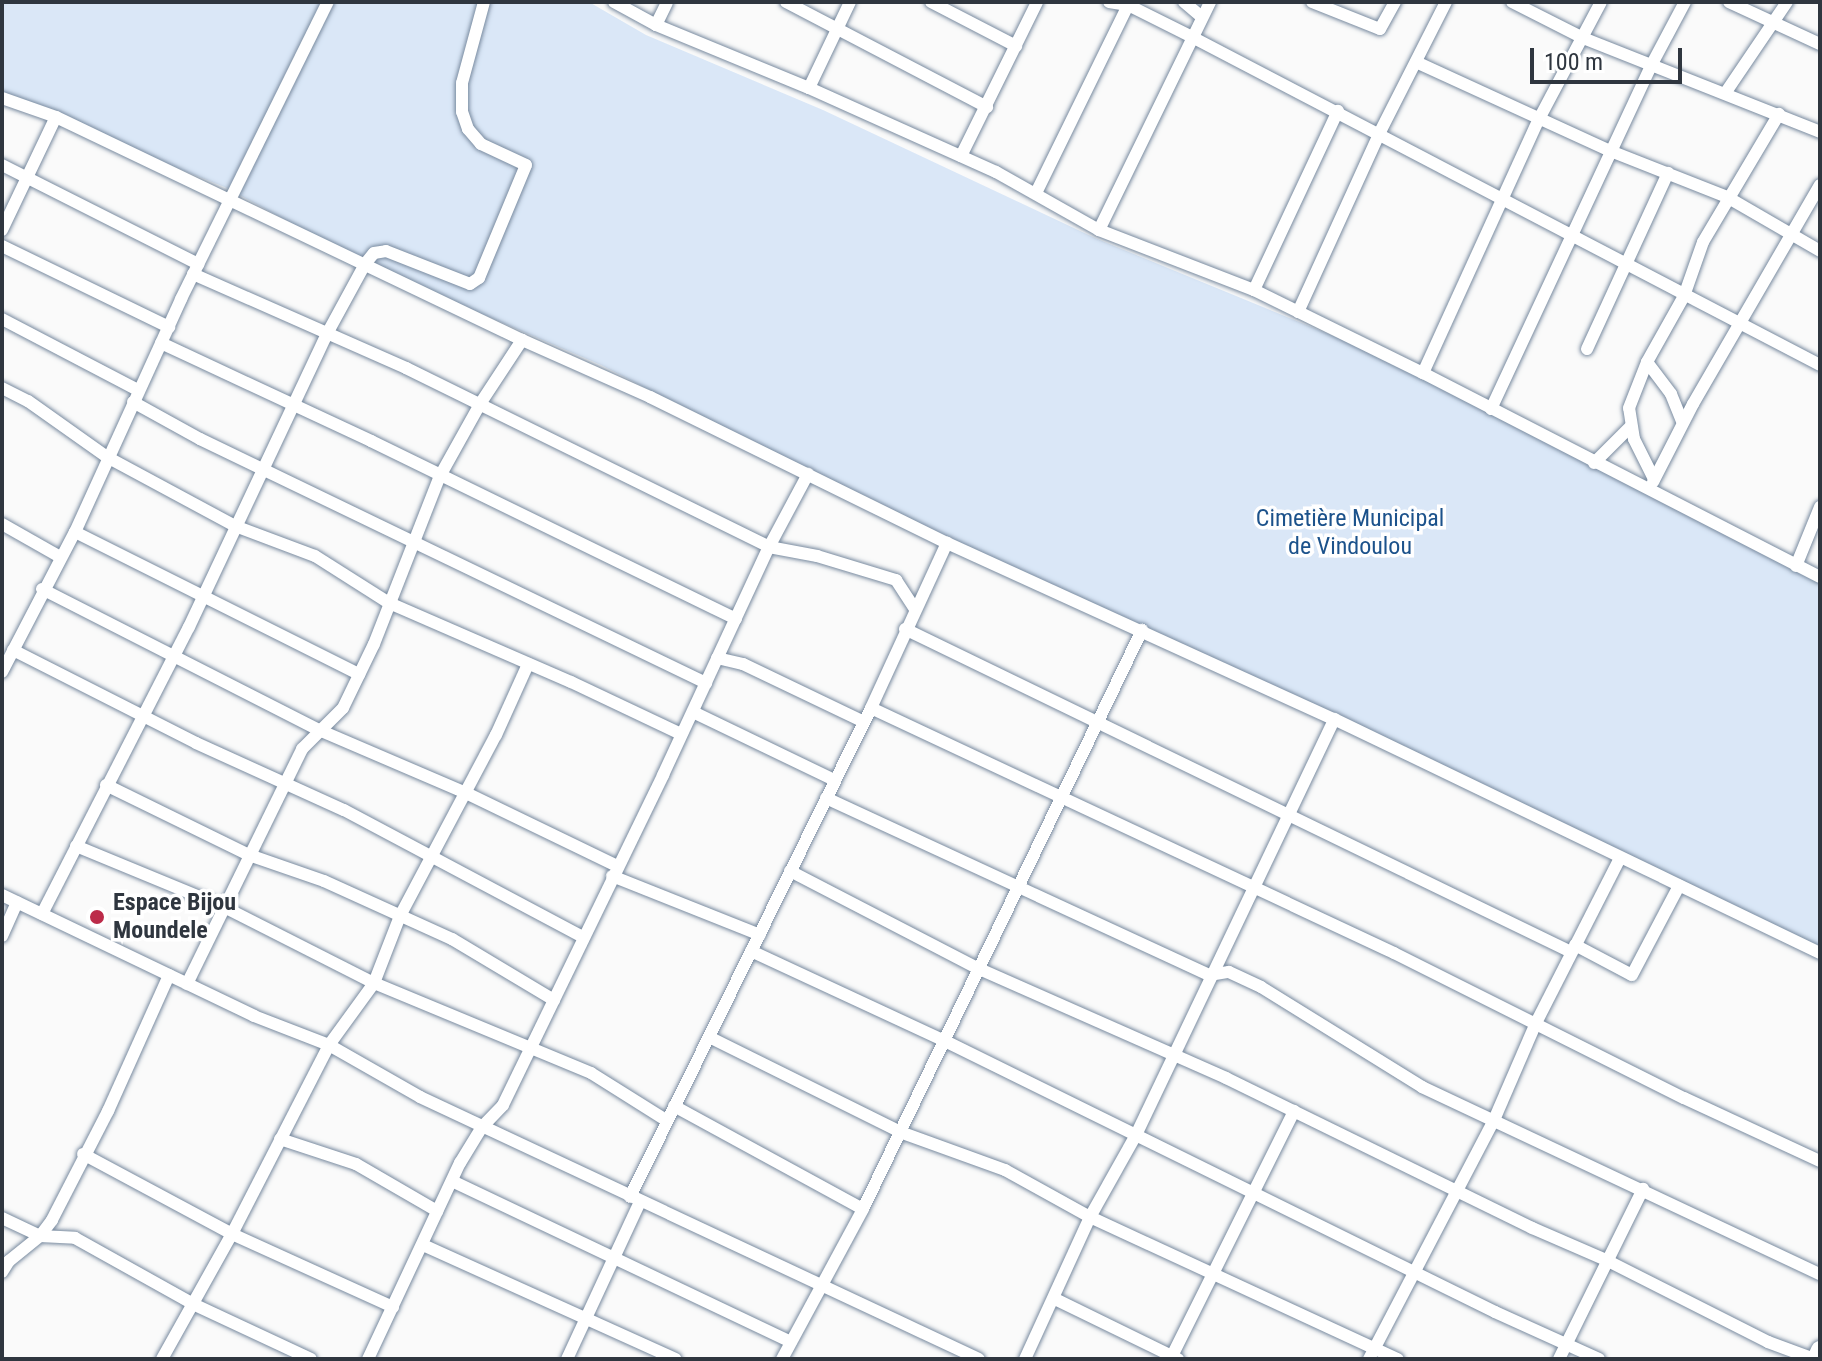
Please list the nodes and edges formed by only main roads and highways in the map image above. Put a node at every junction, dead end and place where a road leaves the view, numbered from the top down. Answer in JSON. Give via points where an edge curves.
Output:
{"nodes":[{"id":1,"x":1820,"y":1350,"type":"edge"},
{"id":2,"x":1815,"y":1359,"type":"edge"}],
"edges":[{"from":1,"to":2,"type":"highway"}]}
